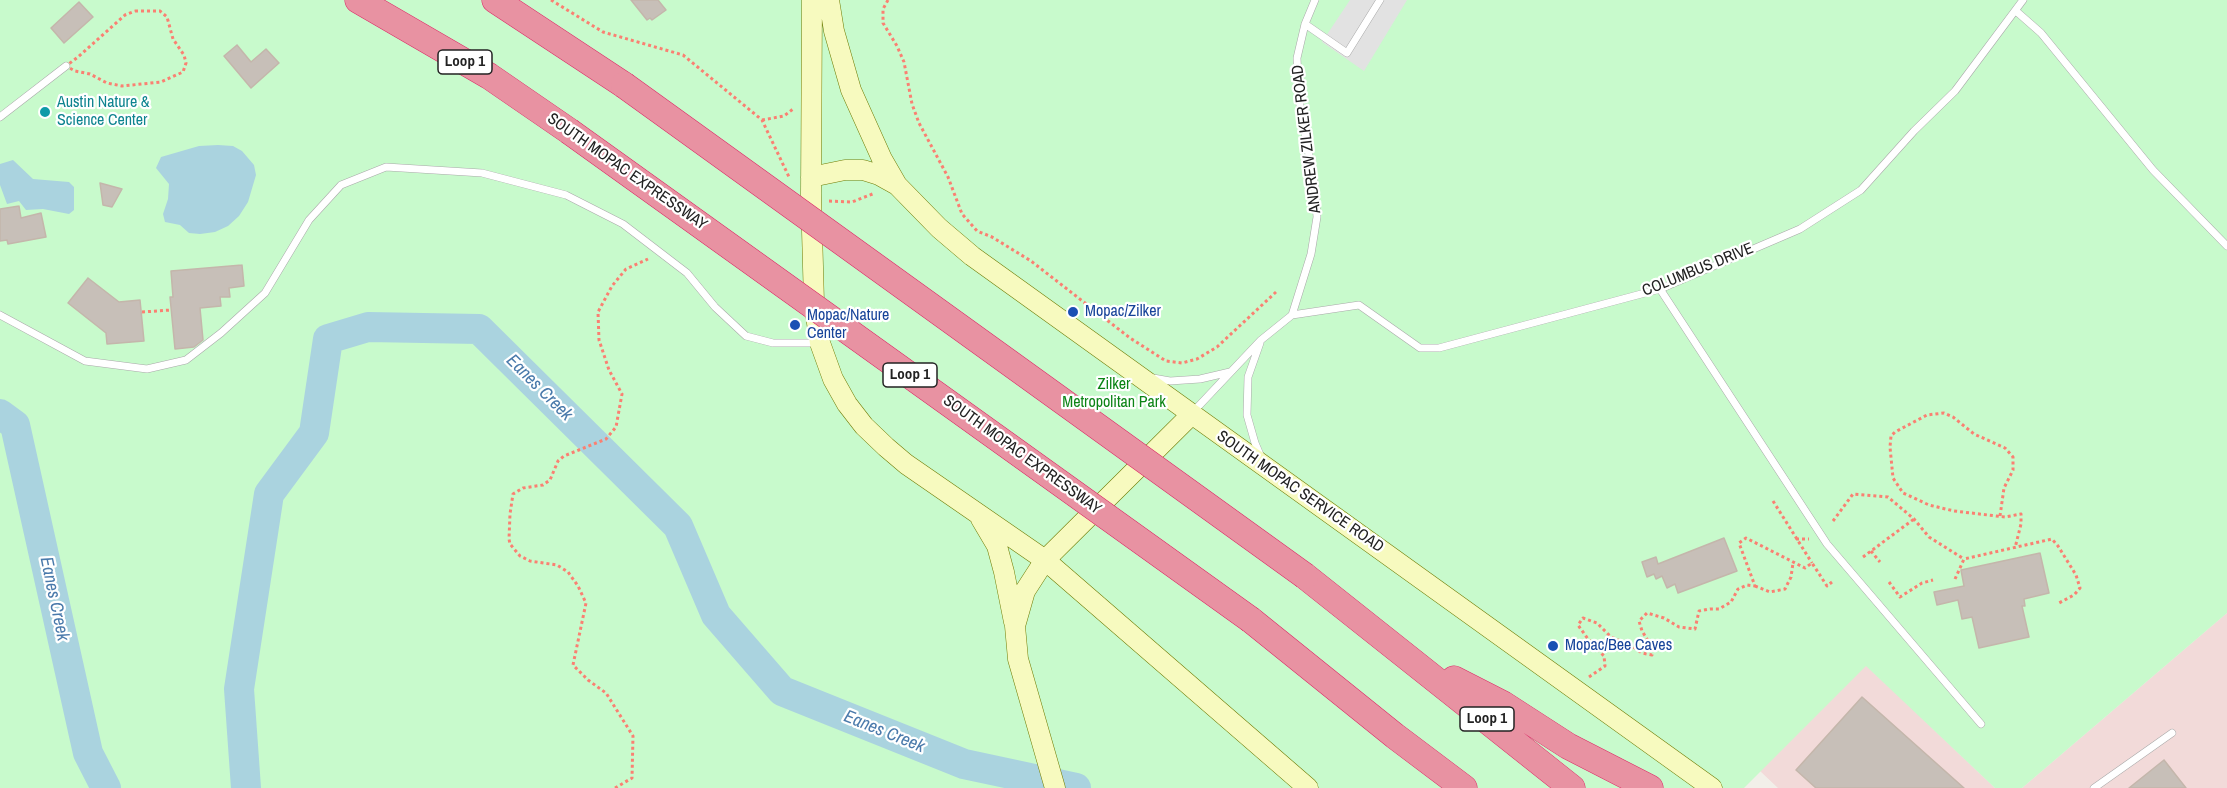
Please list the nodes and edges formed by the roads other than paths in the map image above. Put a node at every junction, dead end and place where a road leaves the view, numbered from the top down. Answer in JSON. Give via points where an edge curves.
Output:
{"nodes":[{"id":1,"x":358,"y":0,"type":"edge"},
{"id":2,"x":495,"y":0,"type":"edge"},
{"id":3,"x":812,"y":0,"type":"edge"},
{"id":4,"x":829,"y":0,"type":"edge"},
{"id":5,"x":1315,"y":0,"type":"edge"},
{"id":6,"x":1380,"y":0,"type":"edge"},
{"id":7,"x":2023,"y":0,"type":"edge"},
{"id":8,"x":2016,"y":11,"type":"junction"},
{"id":9,"x":1305,"y":24,"type":"junction"},
{"id":10,"x":66,"y":66,"type":"road end"},
{"id":11,"x":0,"y":117,"type":"edge"},
{"id":12,"x":802,"y":180,"type":"junction"},
{"id":13,"x":897,"y":185,"type":"junction"},
{"id":14,"x":2227,"y":246,"type":"edge"},
{"id":15,"x":1660,"y":289,"type":"junction"},
{"id":16,"x":0,"y":315,"type":"edge"},
{"id":17,"x":1292,"y":315,"type":"junction"},
{"id":18,"x":1261,"y":340,"type":"junction"},
{"id":19,"x":820,"y":343,"type":"junction"},
{"id":20,"x":1230,"y":372,"type":"junction"},
{"id":21,"x":1138,"y":375,"type":"junction"},
{"id":22,"x":1191,"y":415,"type":"junction"},
{"id":23,"x":1266,"y":467,"type":"junction"},
{"id":24,"x":979,"y":514,"type":"junction"},
{"id":25,"x":1045,"y":560,"type":"junction"},
{"id":26,"x":1015,"y":626,"type":"junction"},
{"id":27,"x":1401,"y":652,"type":"junction"},
{"id":28,"x":1981,"y":724,"type":"dead end"},
{"id":29,"x":2172,"y":733,"type":"dead end"},
{"id":30,"x":1395,"y":736,"type":"junction"},
{"id":31,"x":1055,"y":788,"type":"edge"},
{"id":32,"x":1308,"y":788,"type":"edge"},
{"id":33,"x":1439,"y":788,"type":"edge"},
{"id":34,"x":1464,"y":788,"type":"edge"},
{"id":35,"x":1572,"y":788,"type":"edge"},
{"id":36,"x":1650,"y":788,"type":"edge"},
{"id":37,"x":1712,"y":788,"type":"edge"},
{"id":38,"x":2094,"y":788,"type":"edge"}],
"edges":[{"from":1,"to":30,"type":"highway","name":"SOUTH MOPAC EXPRESSWAY","number":"Loop 1","bridge":true,"via":[[489,76],[569,131],[1251,620]]},
{"from":2,"to":27,"type":"highway","number":"Loop 1","bridge":true,"via":[[624,85],[1305,576]]},
{"from":3,"to":12,"type":"main road"},
{"from":4,"to":13,"type":"main road","via":[[851,90]]},
{"from":5,"to":9,"type":"lane","name":"ANDREW ZILKER ROAD"},
{"from":6,"to":9,"type":"lane","via":[[1347,53]]},
{"from":7,"to":8,"type":"lane","name":"COLUMBUS DRIVE"},
{"from":8,"to":14,"type":"lane","via":[[2041,33],[2153,170]]},
{"from":8,"to":15,"type":"lane","name":"COLUMBUS DRIVE","via":[[1955,91],[1861,189],[1800,229]]},
{"from":9,"to":17,"type":"lane","name":"ANDREW ZILKER ROAD","via":[[1296,74],[1317,217],[1311,254]]},
{"from":10,"to":11,"type":"lane"},
{"from":12,"to":13,"type":"main road","via":[[844,170],[863,170]]},
{"from":12,"to":19,"type":"main road"},
{"from":13,"to":21,"type":"main road","name":"SOUTH MOPAC SERVICE ROAD","via":[[972,256]]},
{"from":15,"to":17,"type":"lane","name":"COLUMBUS DRIVE","via":[[1439,348],[1420,348],[1359,305]]},
{"from":15,"to":28,"type":"lane","via":[[1827,544]]},
{"from":16,"to":19,"type":"lane","via":[[85,361],[147,369],[186,360],[265,293],[309,220],[341,185],[386,167],[482,173],[566,195],[623,224],[687,273],[746,336],[773,343]]},
{"from":17,"to":18,"type":"lane"},
{"from":18,"to":20,"type":"lane"},
{"from":18,"to":23,"type":"lane","via":[[1248,377],[1247,415]]},
{"from":19,"to":24,"type":"main road","via":[[833,379],[864,426],[906,464]]},
{"from":20,"to":21,"type":"lane","via":[[1170,381]]},
{"from":20,"to":22,"type":"lane"},
{"from":21,"to":22,"type":"main road","name":"SOUTH MOPAC SERVICE ROAD"},
{"from":22,"to":23,"type":"main road","name":"SOUTH MOPAC SERVICE ROAD"},
{"from":22,"to":25,"type":"main road"},
{"from":23,"to":37,"type":"main road","name":"SOUTH MOPAC SERVICE ROAD"},
{"from":24,"to":25,"type":"main road"},
{"from":24,"to":26,"type":"main road","via":[[997,546]]},
{"from":25,"to":26,"type":"main road","via":[[1025,591]]},
{"from":25,"to":32,"type":"main road"},
{"from":26,"to":31,"type":"main road","via":[[1018,659]]},
{"from":27,"to":35,"type":"highway","number":"Loop 1"},
{"from":27,"to":36,"type":"highway","via":[[1503,704],[1568,746]]},
{"from":29,"to":38,"type":"lane"},
{"from":30,"to":33,"type":"highway"},
{"from":30,"to":34,"type":"highway","name":"SOUTH MOPAC EXPRESSWAY","number":"Loop 1"}]}
